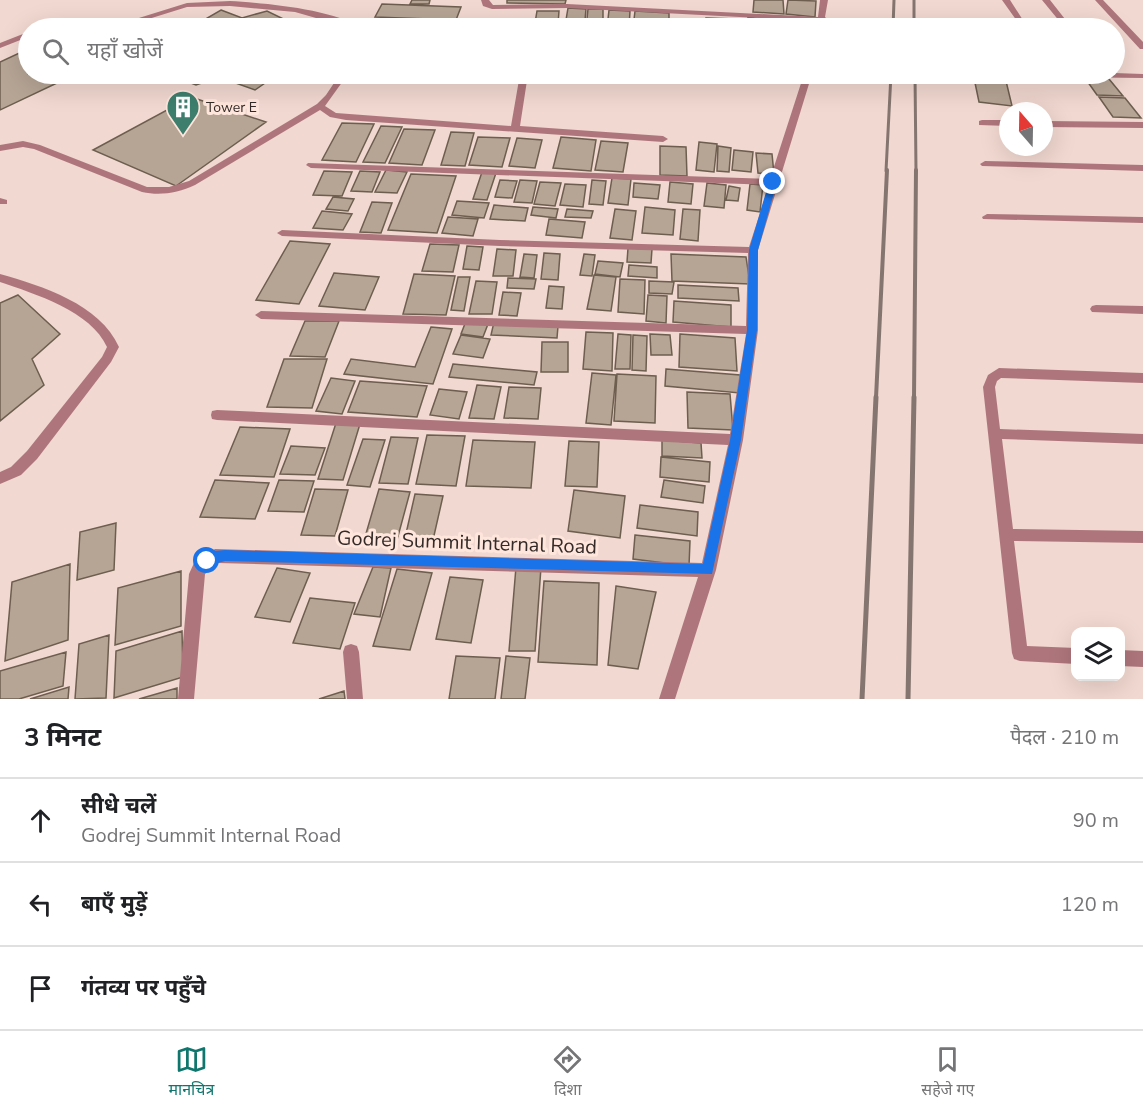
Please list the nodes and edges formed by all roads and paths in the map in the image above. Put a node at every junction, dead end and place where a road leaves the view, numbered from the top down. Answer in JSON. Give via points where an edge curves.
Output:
{"nodes":[{"id":1,"x":485,"y":0,"type":"edge"},
{"id":2,"x":683,"y":0,"type":"edge"},
{"id":3,"x":824,"y":0,"type":"edge"},
{"id":4,"x":1006,"y":0,"type":"edge"},
{"id":5,"x":1046,"y":0,"type":"edge"},
{"id":6,"x":1099,"y":0,"type":"edge"},
{"id":7,"x":684,"y":10,"type":"junction"},
{"id":8,"x":145,"y":18,"type":"edge"},
{"id":9,"x":325,"y":18,"type":"edge"},
{"id":10,"x":808,"y":18,"type":"edge"},
{"id":11,"x":823,"y":18,"type":"edge"},
{"id":12,"x":1018,"y":18,"type":"edge"},
{"id":13,"x":1061,"y":18,"type":"edge"},
{"id":14,"x":1116,"y":18,"type":"edge"},
{"id":15,"x":1125,"y":28,"type":"edge"},
{"id":16,"x":18,"y":38,"type":"edge"},
{"id":17,"x":0,"y":46,"type":"edge"},
{"id":18,"x":1143,"y":47,"type":"edge"},
{"id":19,"x":1125,"y":75,"type":"edge"},
{"id":20,"x":1143,"y":76,"type":"edge"},
{"id":21,"x":337,"y":84,"type":"edge"},
{"id":22,"x":522,"y":84,"type":"edge"},
{"id":23,"x":805,"y":84,"type":"edge"},
{"id":24,"x":320,"y":106,"type":"junction"},
{"id":25,"x":982,"y":123,"type":"dead end"},
{"id":26,"x":999,"y":123,"type":"edge"},
{"id":27,"x":1053,"y":124,"type":"edge"},
{"id":28,"x":1143,"y":125,"type":"edge"},
{"id":29,"x":515,"y":129,"type":"junction"},
{"id":30,"x":663,"y":139,"type":"dead end"},
{"id":31,"x":0,"y":148,"type":"edge"},
{"id":32,"x":985,"y":164,"type":"dead end"},
{"id":33,"x":311,"y":165,"type":"dead end"},
{"id":34,"x":1143,"y":168,"type":"edge"},
{"id":35,"x":773,"y":182,"type":"junction"},
{"id":36,"x":987,"y":217,"type":"dead end"},
{"id":37,"x":1143,"y":220,"type":"edge"},
{"id":38,"x":282,"y":233,"type":"dead end"},
{"id":39,"x":753,"y":250,"type":"junction"},
{"id":40,"x":0,"y":278,"type":"edge"},
{"id":41,"x":1096,"y":309,"type":"dead end"},
{"id":42,"x":1143,"y":310,"type":"edge"},
{"id":43,"x":261,"y":315,"type":"dead end"},
{"id":44,"x":752,"y":330,"type":"junction"},
{"id":45,"x":1143,"y":378,"type":"edge"},
{"id":46,"x":217,"y":415,"type":"dead end"},
{"id":47,"x":994,"y":434,"type":"junction"},
{"id":48,"x":1143,"y":439,"type":"edge"},
{"id":49,"x":736,"y":440,"type":"junction"},
{"id":50,"x":0,"y":478,"type":"edge"},
{"id":51,"x":1006,"y":535,"type":"junction"},
{"id":52,"x":1143,"y":537,"type":"edge"},
{"id":53,"x":708,"y":570,"type":"junction"},
{"id":54,"x":351,"y":652,"type":"dead end"},
{"id":55,"x":1071,"y":656,"type":"edge"},
{"id":56,"x":1125,"y":658,"type":"edge"},
{"id":57,"x":1143,"y":659,"type":"edge"},
{"id":58,"x":186,"y":699,"type":"edge"},
{"id":59,"x":355,"y":699,"type":"edge"},
{"id":60,"x":667,"y":699,"type":"edge"}],
"edges":[{"from":1,"to":7,"type":"street","via":[[492,7]]},
{"from":2,"to":7,"type":"street"},
{"from":3,"to":11,"type":"street"},
{"from":4,"to":12,"type":"street"},
{"from":5,"to":13,"type":"street"},
{"from":6,"to":14,"type":"street"},
{"from":7,"to":10,"type":"street"},
{"from":8,"to":9,"type":"street","via":[[189,5],[266,2]]},
{"from":15,"to":18,"type":"street"},
{"from":16,"to":17,"type":"street"},
{"from":19,"to":20,"type":"street"},
{"from":21,"to":24,"type":"street"},
{"from":22,"to":29,"type":"street"},
{"from":23,"to":35,"type":"street"},
{"from":24,"to":29,"type":"street","via":[[333,115],[346,117]]},
{"from":24,"to":31,"type":"street","via":[[177,190],[145,190],[37,147],[23,144]]},
{"from":25,"to":26,"type":"street"},
{"from":27,"to":28,"type":"street"},
{"from":29,"to":30,"type":"street"},
{"from":32,"to":34,"type":"street"},
{"from":33,"to":35,"type":"street"},
{"from":35,"to":39,"type":"street"},
{"from":36,"to":37,"type":"street"},
{"from":38,"to":39,"type":"street"},
{"from":39,"to":44,"type":"street"},
{"from":40,"to":50,"type":"street","via":[[62,301],[105,331],[113,347],[32,455],[16,471]]},
{"from":41,"to":42,"type":"street"},
{"from":43,"to":44,"type":"street"},
{"from":44,"to":49,"type":"street"},
{"from":45,"to":47,"type":"street","via":[[999,373],[989,387]]},
{"from":46,"to":49,"type":"street"},
{"from":47,"to":48,"type":"street"},
{"from":47,"to":51,"type":"street"},
{"from":49,"to":53,"type":"street"},
{"from":51,"to":52,"type":"street"},
{"from":51,"to":55,"type":"street","via":[[1020,653]]},
{"from":53,"to":58,"type":"street","name":"Godrej Summit Internal Road","via":[[215,556],[197,574]]},
{"from":53,"to":60,"type":"street"},
{"from":54,"to":59,"type":"street"},
{"from":56,"to":57,"type":"street"}]}
